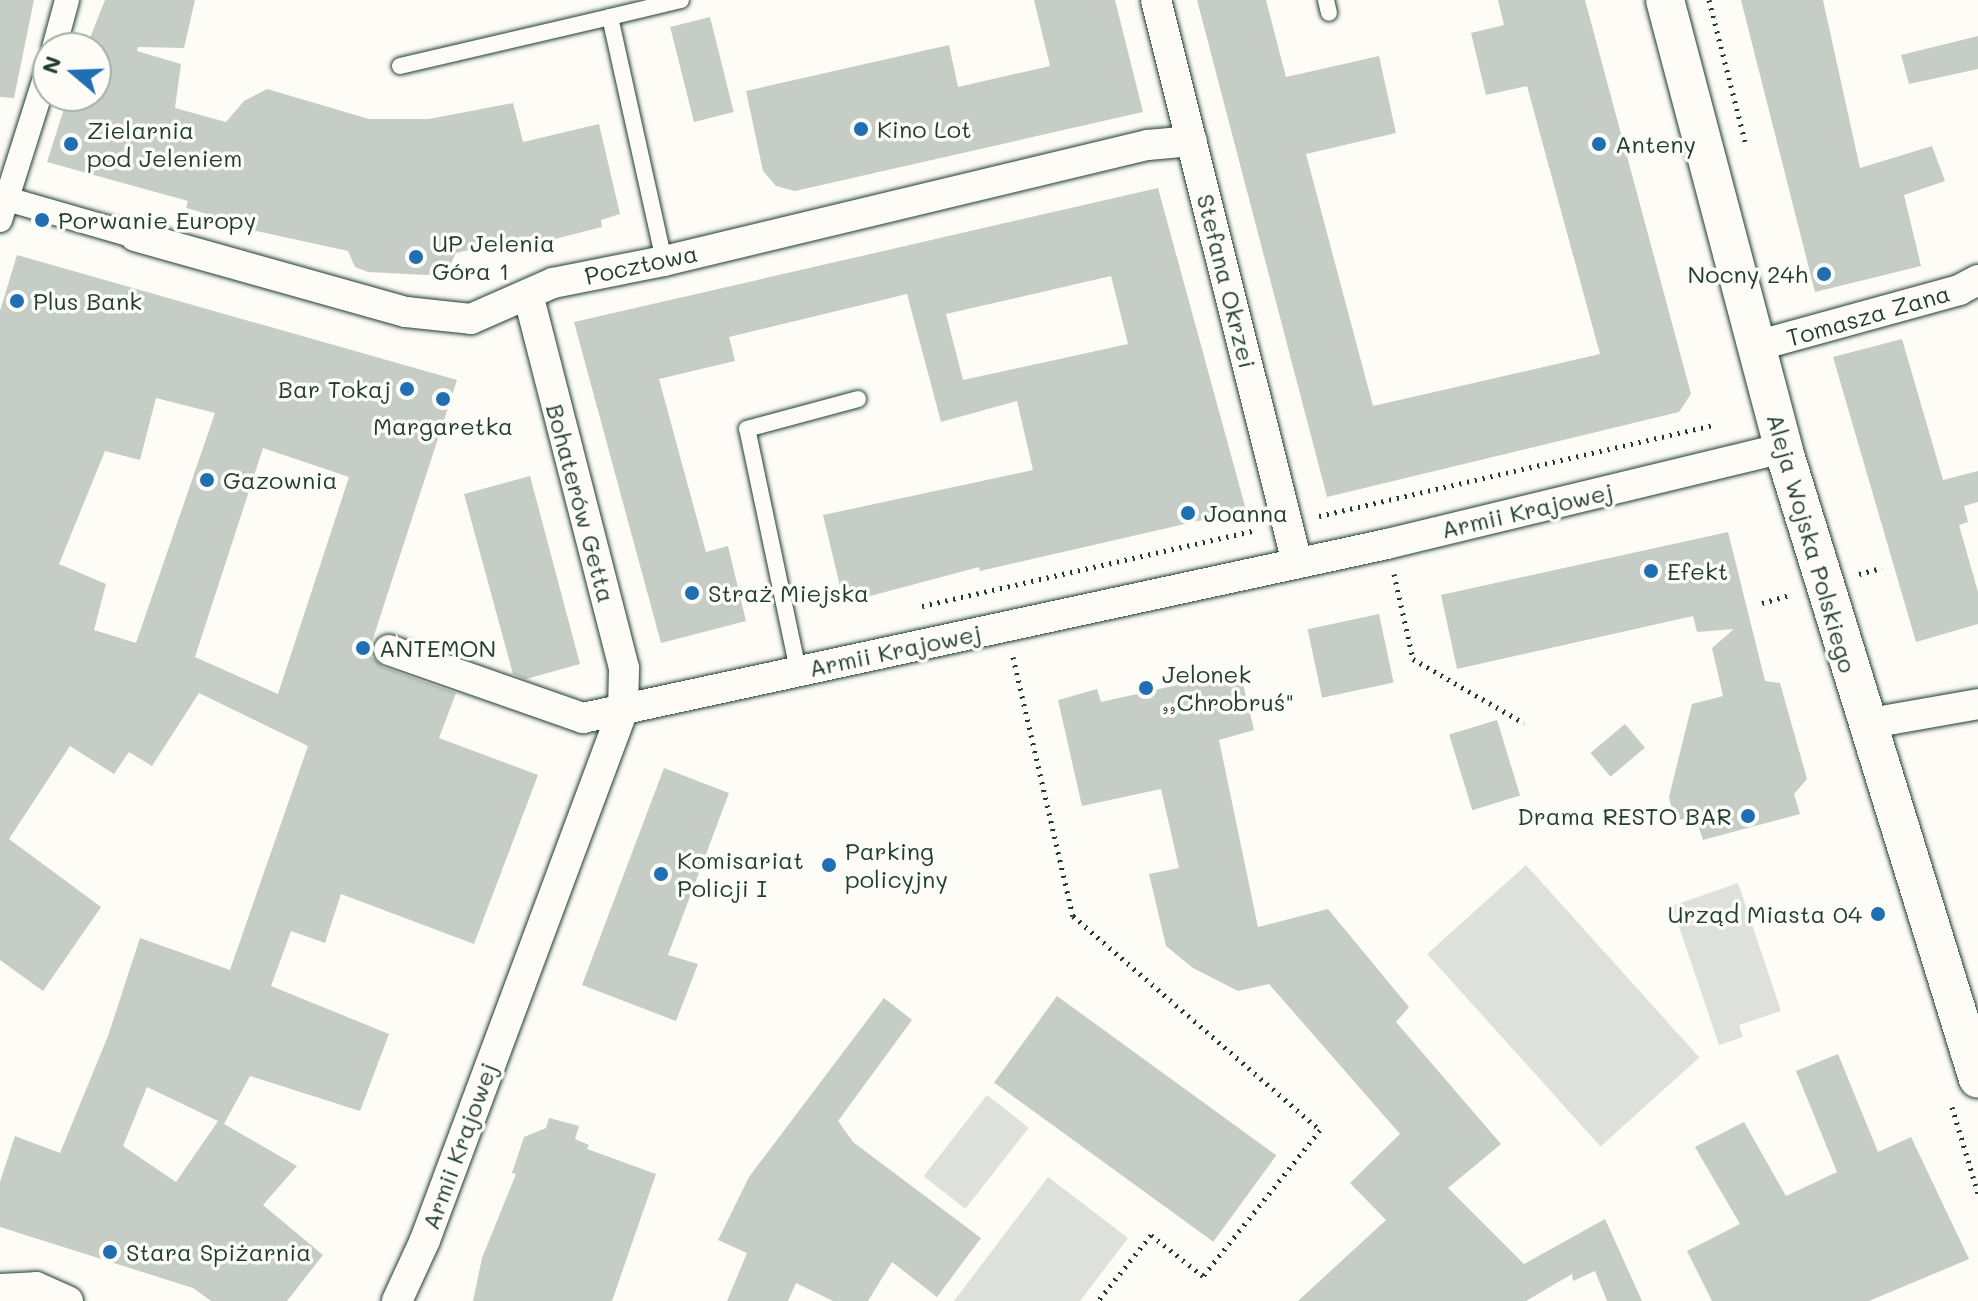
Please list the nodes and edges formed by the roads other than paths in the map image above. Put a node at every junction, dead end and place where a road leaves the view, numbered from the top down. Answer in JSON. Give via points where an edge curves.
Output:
{"nodes":[{"id":1,"x":681,"y":0,"type":"edge"},
{"id":2,"x":1156,"y":0,"type":"edge"},
{"id":3,"x":1665,"y":0,"type":"edge"},
{"id":4,"x":67,"y":6,"type":"edge"},
{"id":5,"x":610,"y":17,"type":"junction"},
{"id":6,"x":59,"y":32,"type":"edge"},
{"id":7,"x":400,"y":66,"type":"dead end"},
{"id":8,"x":35,"y":112,"type":"edge"},
{"id":9,"x":1192,"y":141,"type":"junction"},
{"id":10,"x":4,"y":210,"type":"edge"},
{"id":11,"x":135,"y":236,"type":"joint"},
{"id":12,"x":664,"y":261,"type":"junction"},
{"id":13,"x":1978,"y":280,"type":"edge"},
{"id":14,"x":529,"y":297,"type":"junction"},
{"id":15,"x":1756,"y":346,"type":"junction"},
{"id":16,"x":858,"y":399,"type":"dead end"},
{"id":17,"x":1783,"y":448,"type":"junction"},
{"id":18,"x":1297,"y":563,"type":"junction"},
{"id":19,"x":389,"y":650,"type":"dead end"},
{"id":20,"x":798,"y":670,"type":"junction"},
{"id":21,"x":1978,"y":704,"type":"edge"},
{"id":22,"x":623,"y":710,"type":"junction"},
{"id":23,"x":1865,"y":724,"type":"junction"},
{"id":24,"x":1978,"y":1079,"type":"edge"},
{"id":25,"x":0,"y":1289,"type":"edge"},
{"id":26,"x":68,"y":1301,"type":"edge"},
{"id":27,"x":397,"y":1301,"type":"edge"}],
"edges":[{"from":1,"to":5,"type":"lane"},
{"from":2,"to":9,"type":"street","name":"Stefana Okrzei"},
{"from":3,"to":15,"type":"street","name":"Aleja Wojska Polskiego"},
{"from":4,"to":6,"type":"street"},
{"from":5,"to":7,"type":"lane"},
{"from":5,"to":12,"type":"lane"},
{"from":8,"to":10,"type":"street"},
{"from":9,"to":12,"type":"street","name":"Pocztowa","via":[[1148,145]]},
{"from":9,"to":18,"type":"street","name":"Stefana Okrzei"},
{"from":10,"to":11,"type":"street","name":"Pocztowa"},
{"from":11,"to":14,"type":"street","name":"Pocztowa","via":[[406,312],[471,319]]},
{"from":12,"to":14,"type":"street","name":"Pocztowa","via":[[553,283]]},
{"from":13,"to":15,"type":"street","name":"Tomasza Zana","via":[[1959,290]]},
{"from":14,"to":22,"type":"street","name":"Bohaterów Getta","via":[[624,668]]},
{"from":15,"to":17,"type":"street","name":"Aleja Wojska Polskiego"},
{"from":16,"to":20,"type":"lane","via":[[747,429]]},
{"from":17,"to":18,"type":"street","name":"Armii Krajowej"},
{"from":17,"to":23,"type":"street","name":"Aleja Wojska Polskiego"},
{"from":18,"to":20,"type":"street","name":"Armii Krajowej"},
{"from":19,"to":22,"type":"street","via":[[583,718]]},
{"from":20,"to":22,"type":"street","name":"Armii Krajowej"},
{"from":21,"to":23,"type":"street"},
{"from":22,"to":27,"type":"street","name":"Armii Krajowej","via":[[425,1240]]},
{"from":23,"to":24,"type":"street","name":"Aleja Wojska Polskiego"},
{"from":25,"to":26,"type":"street","via":[[36,1287]]}]}
